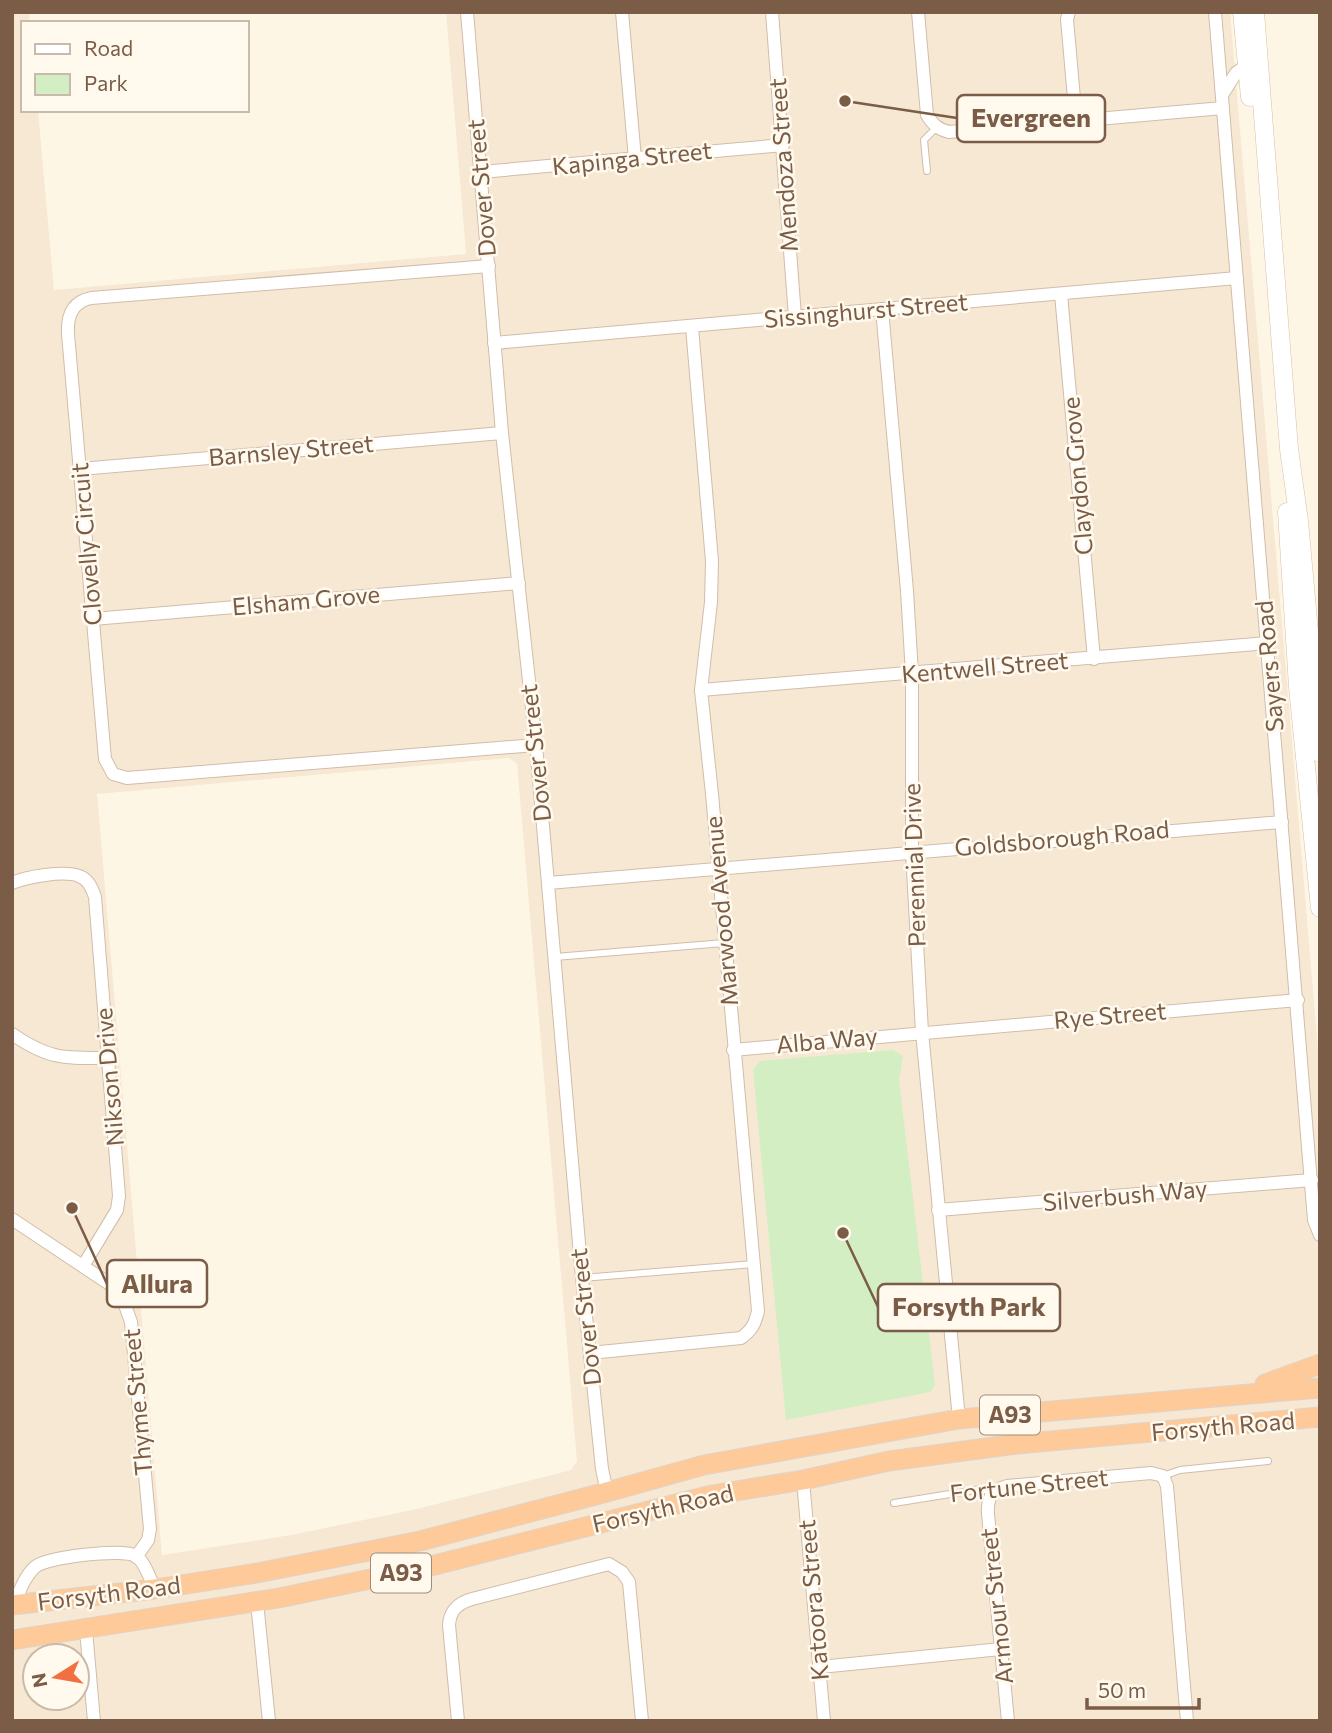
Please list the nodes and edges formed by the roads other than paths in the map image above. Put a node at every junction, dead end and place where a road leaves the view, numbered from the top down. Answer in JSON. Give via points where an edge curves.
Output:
{"nodes":[{"id":1,"x":467,"y":12,"type":"edge"},
{"id":2,"x":622,"y":12,"type":"edge"},
{"id":3,"x":772,"y":12,"type":"edge"},
{"id":4,"x":918,"y":12,"type":"edge"},
{"id":5,"x":1069,"y":12,"type":"edge"},
{"id":6,"x":1215,"y":12,"type":"edge"},
{"id":7,"x":1242,"y":12,"type":"edge"},
{"id":8,"x":1255,"y":12,"type":"edge"},
{"id":9,"x":1253,"y":62,"type":"junction"},
{"id":10,"x":1223,"y":102,"type":"junction"},
{"id":11,"x":1076,"y":121,"type":"junction"},
{"id":12,"x":937,"y":128,"type":"junction"},
{"id":13,"x":783,"y":145,"type":"junction"},
{"id":14,"x":635,"y":159,"type":"junction"},
{"id":15,"x":928,"y":171,"type":"dead end"},
{"id":16,"x":481,"y":172,"type":"junction"},
{"id":17,"x":489,"y":266,"type":"junction"},
{"id":18,"x":1237,"y":278,"type":"junction"},
{"id":19,"x":1062,"y":294,"type":"junction"},
{"id":20,"x":882,"y":309,"type":"junction"},
{"id":21,"x":795,"y":317,"type":"junction"},
{"id":22,"x":692,"y":327,"type":"junction"},
{"id":23,"x":494,"y":343,"type":"junction"},
{"id":24,"x":502,"y":433,"type":"junction"},
{"id":25,"x":1289,"y":449,"type":"junction"},
{"id":26,"x":80,"y":469,"type":"junction"},
{"id":27,"x":519,"y":583,"type":"junction"},
{"id":28,"x":1312,"y":586,"type":"edge"},
{"id":29,"x":93,"y":619,"type":"junction"},
{"id":30,"x":1268,"y":643,"type":"junction"},
{"id":31,"x":1094,"y":659,"type":"junction"},
{"id":32,"x":1309,"y":665,"type":"edge"},
{"id":33,"x":912,"y":674,"type":"junction"},
{"id":34,"x":1311,"y":685,"type":"edge"},
{"id":35,"x":701,"y":690,"type":"junction"},
{"id":36,"x":1319,"y":733,"type":"edge"},
{"id":37,"x":536,"y":745,"type":"junction"},
{"id":38,"x":1320,"y":753,"type":"edge"},
{"id":39,"x":1282,"y":822,"type":"junction"},
{"id":40,"x":912,"y":852,"type":"junction"},
{"id":41,"x":718,"y":868,"type":"junction"},
{"id":42,"x":12,"y":883,"type":"edge"},
{"id":43,"x":548,"y":883,"type":"junction"},
{"id":44,"x":1320,"y":908,"type":"edge"},
{"id":45,"x":724,"y":943,"type":"junction"},
{"id":46,"x":553,"y":957,"type":"junction"},
{"id":47,"x":1297,"y":1000,"type":"junction"},
{"id":48,"x":922,"y":1032,"type":"junction"},
{"id":49,"x":12,"y":1034,"type":"edge"},
{"id":50,"x":733,"y":1050,"type":"junction"},
{"id":51,"x":109,"y":1058,"type":"junction"},
{"id":52,"x":1311,"y":1180,"type":"junction"},
{"id":53,"x":938,"y":1210,"type":"junction"},
{"id":54,"x":12,"y":1219,"type":"edge"},
{"id":55,"x":1320,"y":1235,"type":"edge"},
{"id":56,"x":754,"y":1264,"type":"junction"},
{"id":57,"x":83,"y":1266,"type":"junction"},
{"id":58,"x":582,"y":1278,"type":"junction"},
{"id":59,"x":590,"y":1353,"type":"junction"},
{"id":60,"x":1320,"y":1364,"type":"edge"},
{"id":61,"x":1320,"y":1388,"type":"edge"},
{"id":62,"x":1227,"y":1396,"type":"junction"},
{"id":63,"x":1319,"y":1418,"type":"edge"},
{"id":64,"x":959,"y":1419,"type":"junction"},
{"id":65,"x":962,"y":1450,"type":"junction"},
{"id":66,"x":1268,"y":1461,"type":"dead end"},
{"id":67,"x":1163,"y":1476,"type":"junction"},
{"id":68,"x":803,"y":1480,"type":"junction"},
{"id":69,"x":607,"y":1492,"type":"junction"},
{"id":70,"x":993,"y":1493,"type":"junction"},
{"id":71,"x":894,"y":1503,"type":"dead end"},
{"id":72,"x":613,"y":1521,"type":"junction"},
{"id":73,"x":136,"y":1557,"type":"junction"},
{"id":74,"x":257,"y":1573,"type":"junction"},
{"id":75,"x":155,"y":1589,"type":"junction"},
{"id":76,"x":83,"y":1598,"type":"junction"},
{"id":77,"x":257,"y":1602,"type":"junction"},
{"id":78,"x":13,"y":1605,"type":"edge"},
{"id":79,"x":86,"y":1630,"type":"junction"},
{"id":80,"x":12,"y":1640,"type":"edge"},
{"id":81,"x":1001,"y":1649,"type":"junction"},
{"id":82,"x":820,"y":1667,"type":"junction"},
{"id":83,"x":94,"y":1721,"type":"edge"},
{"id":84,"x":269,"y":1721,"type":"edge"},
{"id":85,"x":458,"y":1721,"type":"edge"},
{"id":86,"x":642,"y":1721,"type":"edge"},
{"id":87,"x":824,"y":1721,"type":"edge"},
{"id":88,"x":1007,"y":1721,"type":"edge"},
{"id":89,"x":1188,"y":1721,"type":"edge"}],
"edges":[{"from":1,"to":16,"type":"street","name":"Dover Street"},
{"from":2,"to":14,"type":"street"},
{"from":3,"to":13,"type":"street","name":"Mendoza Street"},
{"from":4,"to":12,"type":"street","via":[[927,115]]},
{"from":5,"to":11,"type":"street"},
{"from":6,"to":10,"type":"street","name":"Sayers Road"},
{"from":7,"to":9,"type":"main road","name":"Sayers Road"},
{"from":8,"to":9,"type":"main road","name":"Sayers Road"},
{"from":9,"to":10,"type":"street","via":[[1232,77]]},
{"from":9,"to":25,"type":"main road","name":"Sayers Road","via":[[1270,184]]},
{"from":10,"to":11,"type":"street"},
{"from":10,"to":18,"type":"street","name":"Sayers Road"},
{"from":11,"to":12,"type":"street","via":[[949,132]]},
{"from":12,"to":15,"type":"lane","via":[[924,139]]},
{"from":13,"to":14,"type":"street","name":"Kapinga Street"},
{"from":13,"to":21,"type":"street","name":"Mendoza Street"},
{"from":14,"to":16,"type":"street","name":"Kapinga Street"},
{"from":16,"to":17,"type":"street","name":"Dover Street"},
{"from":17,"to":23,"type":"street","name":"Dover Street"},
{"from":17,"to":26,"type":"street","name":"Clovelly Circuit","via":[[81,300],[68,323]]},
{"from":18,"to":19,"type":"street","name":"Sissinghurst Street"},
{"from":18,"to":30,"type":"street","name":"Sayers Road"},
{"from":19,"to":20,"type":"street","name":"Sissinghurst Street"},
{"from":19,"to":31,"type":"street","name":"Claydon Grove"},
{"from":20,"to":21,"type":"street","name":"Sissinghurst Street"},
{"from":20,"to":33,"type":"street","name":"Perennial Drive"},
{"from":21,"to":22,"type":"street","name":"Sissinghurst Street"},
{"from":22,"to":23,"type":"street","name":"Sissinghurst Street"},
{"from":22,"to":35,"type":"street","name":"Marwood Avenue","via":[[712,561]]},
{"from":23,"to":24,"type":"street","name":"Dover Street"},
{"from":24,"to":26,"type":"street","name":"Barnsley Street"},
{"from":24,"to":27,"type":"street","name":"Dover Street"},
{"from":25,"to":28,"type":"main road","name":"Sayers Road"},
{"from":25,"to":32,"type":"main road","name":"Sayers Road","via":[[1288,529]]},
{"from":26,"to":29,"type":"street","name":"Clovelly Circuit"},
{"from":27,"to":29,"type":"street","name":"Elsham Grove"},
{"from":27,"to":37,"type":"street","name":"Dover Street"},
{"from":28,"to":32,"type":"main road","name":"Sayers Road"},
{"from":29,"to":37,"type":"street","name":"Clovelly Circuit","via":[[105,760],[120,777]]},
{"from":30,"to":31,"type":"street","name":"Kentwell Street"},
{"from":30,"to":39,"type":"street","name":"Sayers Road"},
{"from":31,"to":33,"type":"street","name":"Kentwell Street"},
{"from":32,"to":34,"type":"main road","name":"Sayers Road"},
{"from":33,"to":35,"type":"street","name":"Kentwell Street"},
{"from":33,"to":40,"type":"street","name":"Perennial Drive"},
{"from":34,"to":36,"type":"main road","name":"Sayers Road"},
{"from":34,"to":44,"type":"main road","name":"Sayers Road"},
{"from":35,"to":41,"type":"street","name":"Marwood Avenue"},
{"from":36,"to":38,"type":"main road","name":"Sayers Road"},
{"from":37,"to":43,"type":"street","name":"Dover Street"},
{"from":39,"to":40,"type":"street","name":"Goldsborough Road"},
{"from":39,"to":47,"type":"street","name":"Sayers Road"},
{"from":40,"to":41,"type":"street","name":"Goldsborough Road"},
{"from":40,"to":48,"type":"street","name":"Perennial Drive"},
{"from":41,"to":43,"type":"street","name":"Goldsborough Road"},
{"from":41,"to":45,"type":"street","name":"Marwood Avenue"},
{"from":42,"to":51,"type":"street","name":"Nikson Drive","via":[[68,873],[92,887]]},
{"from":43,"to":46,"type":"street","name":"Dover Street"},
{"from":45,"to":46,"type":"lane"},
{"from":45,"to":50,"type":"street","name":"Marwood Avenue"},
{"from":46,"to":58,"type":"street","name":"Dover Street"},
{"from":47,"to":48,"type":"street","name":"Rye Street"},
{"from":47,"to":52,"type":"street","name":"Sayers Road"},
{"from":48,"to":50,"type":"street","name":"Alba Way"},
{"from":48,"to":53,"type":"street","name":"Perennial Drive"},
{"from":49,"to":51,"type":"street","via":[[45,1054],[65,1059]]},
{"from":50,"to":56,"type":"street","name":"Marwood Avenue"},
{"from":51,"to":57,"type":"street","name":"Nikson Drive","via":[[117,1210]]},
{"from":52,"to":53,"type":"street","name":"Silverbush Way"},
{"from":52,"to":55,"type":"street","name":"Sayers Road"},
{"from":53,"to":64,"type":"street","name":"Perennial Drive"},
{"from":54,"to":57,"type":"street","name":"Thyme Street"},
{"from":56,"to":58,"type":"lane"},
{"from":56,"to":59,"type":"street","name":"Marwood Avenue","via":[[758,1311],[750,1332],[741,1338]]},
{"from":57,"to":73,"type":"street","name":"Thyme Street","via":[[120,1291],[131,1322],[150,1529]]},
{"from":58,"to":59,"type":"street","name":"Dover Street"},
{"from":59,"to":69,"type":"street","name":"Dover Street"},
{"from":60,"to":62,"type":"highway"},
{"from":61,"to":62,"type":"highway","name":"Forsyth Road","number":"A93"},
{"from":62,"to":64,"type":"highway","name":"Forsyth Road","number":"A93"},
{"from":63,"to":65,"type":"highway","name":"Forsyth Road","number":"A93"},
{"from":64,"to":65,"type":"highway"},
{"from":64,"to":69,"type":"highway","name":"Forsyth Road","number":"A93","via":[[704,1465]]},
{"from":65,"to":68,"type":"highway","name":"Forsyth Road","number":"A93"},
{"from":66,"to":67,"type":"lane","name":"Fortune Street","via":[[1180,1470]]},
{"from":67,"to":70,"type":"street","name":"Fortune Street","via":[[1007,1486]]},
{"from":67,"to":89,"type":"street"},
{"from":68,"to":72,"type":"highway","name":"Forsyth Road","number":"A93","via":[[712,1495]]},
{"from":68,"to":82,"type":"street","name":"Katoora Street"},
{"from":69,"to":72,"type":"highway"},
{"from":69,"to":74,"type":"highway","name":"Forsyth Road","number":"A93","via":[[419,1541]]},
{"from":70,"to":71,"type":"lane","name":"Fortune Street","via":[[981,1489]]},
{"from":70,"to":81,"type":"street","name":"Armour Street","via":[[988,1514]]},
{"from":72,"to":77,"type":"highway","name":"Forsyth Road","number":"A93","via":[[423,1568]]},
{"from":73,"to":75,"type":"street"},
{"from":73,"to":78,"type":"street","via":[[120,1552],[46,1560],[26,1578]]},
{"from":74,"to":75,"type":"highway","name":"Forsyth Road","number":"A93"},
{"from":74,"to":77,"type":"highway"},
{"from":75,"to":76,"type":"highway","name":"Forsyth Road","number":"A93"},
{"from":76,"to":78,"type":"highway","name":"Forsyth Road","number":"A93"},
{"from":76,"to":79,"type":"highway"},
{"from":77,"to":79,"type":"highway","name":"Forsyth Road","number":"A93"},
{"from":77,"to":84,"type":"street"},
{"from":79,"to":80,"type":"highway","name":"Forsyth Road","number":"A93"},
{"from":79,"to":83,"type":"street"},
{"from":81,"to":82,"type":"street"},
{"from":81,"to":88,"type":"street","name":"Armour Street"},
{"from":82,"to":87,"type":"street","name":"Katoora Street"},
{"from":85,"to":86,"type":"street","via":[[449,1625],[455,1607],[609,1564],[629,1582]]}]}
